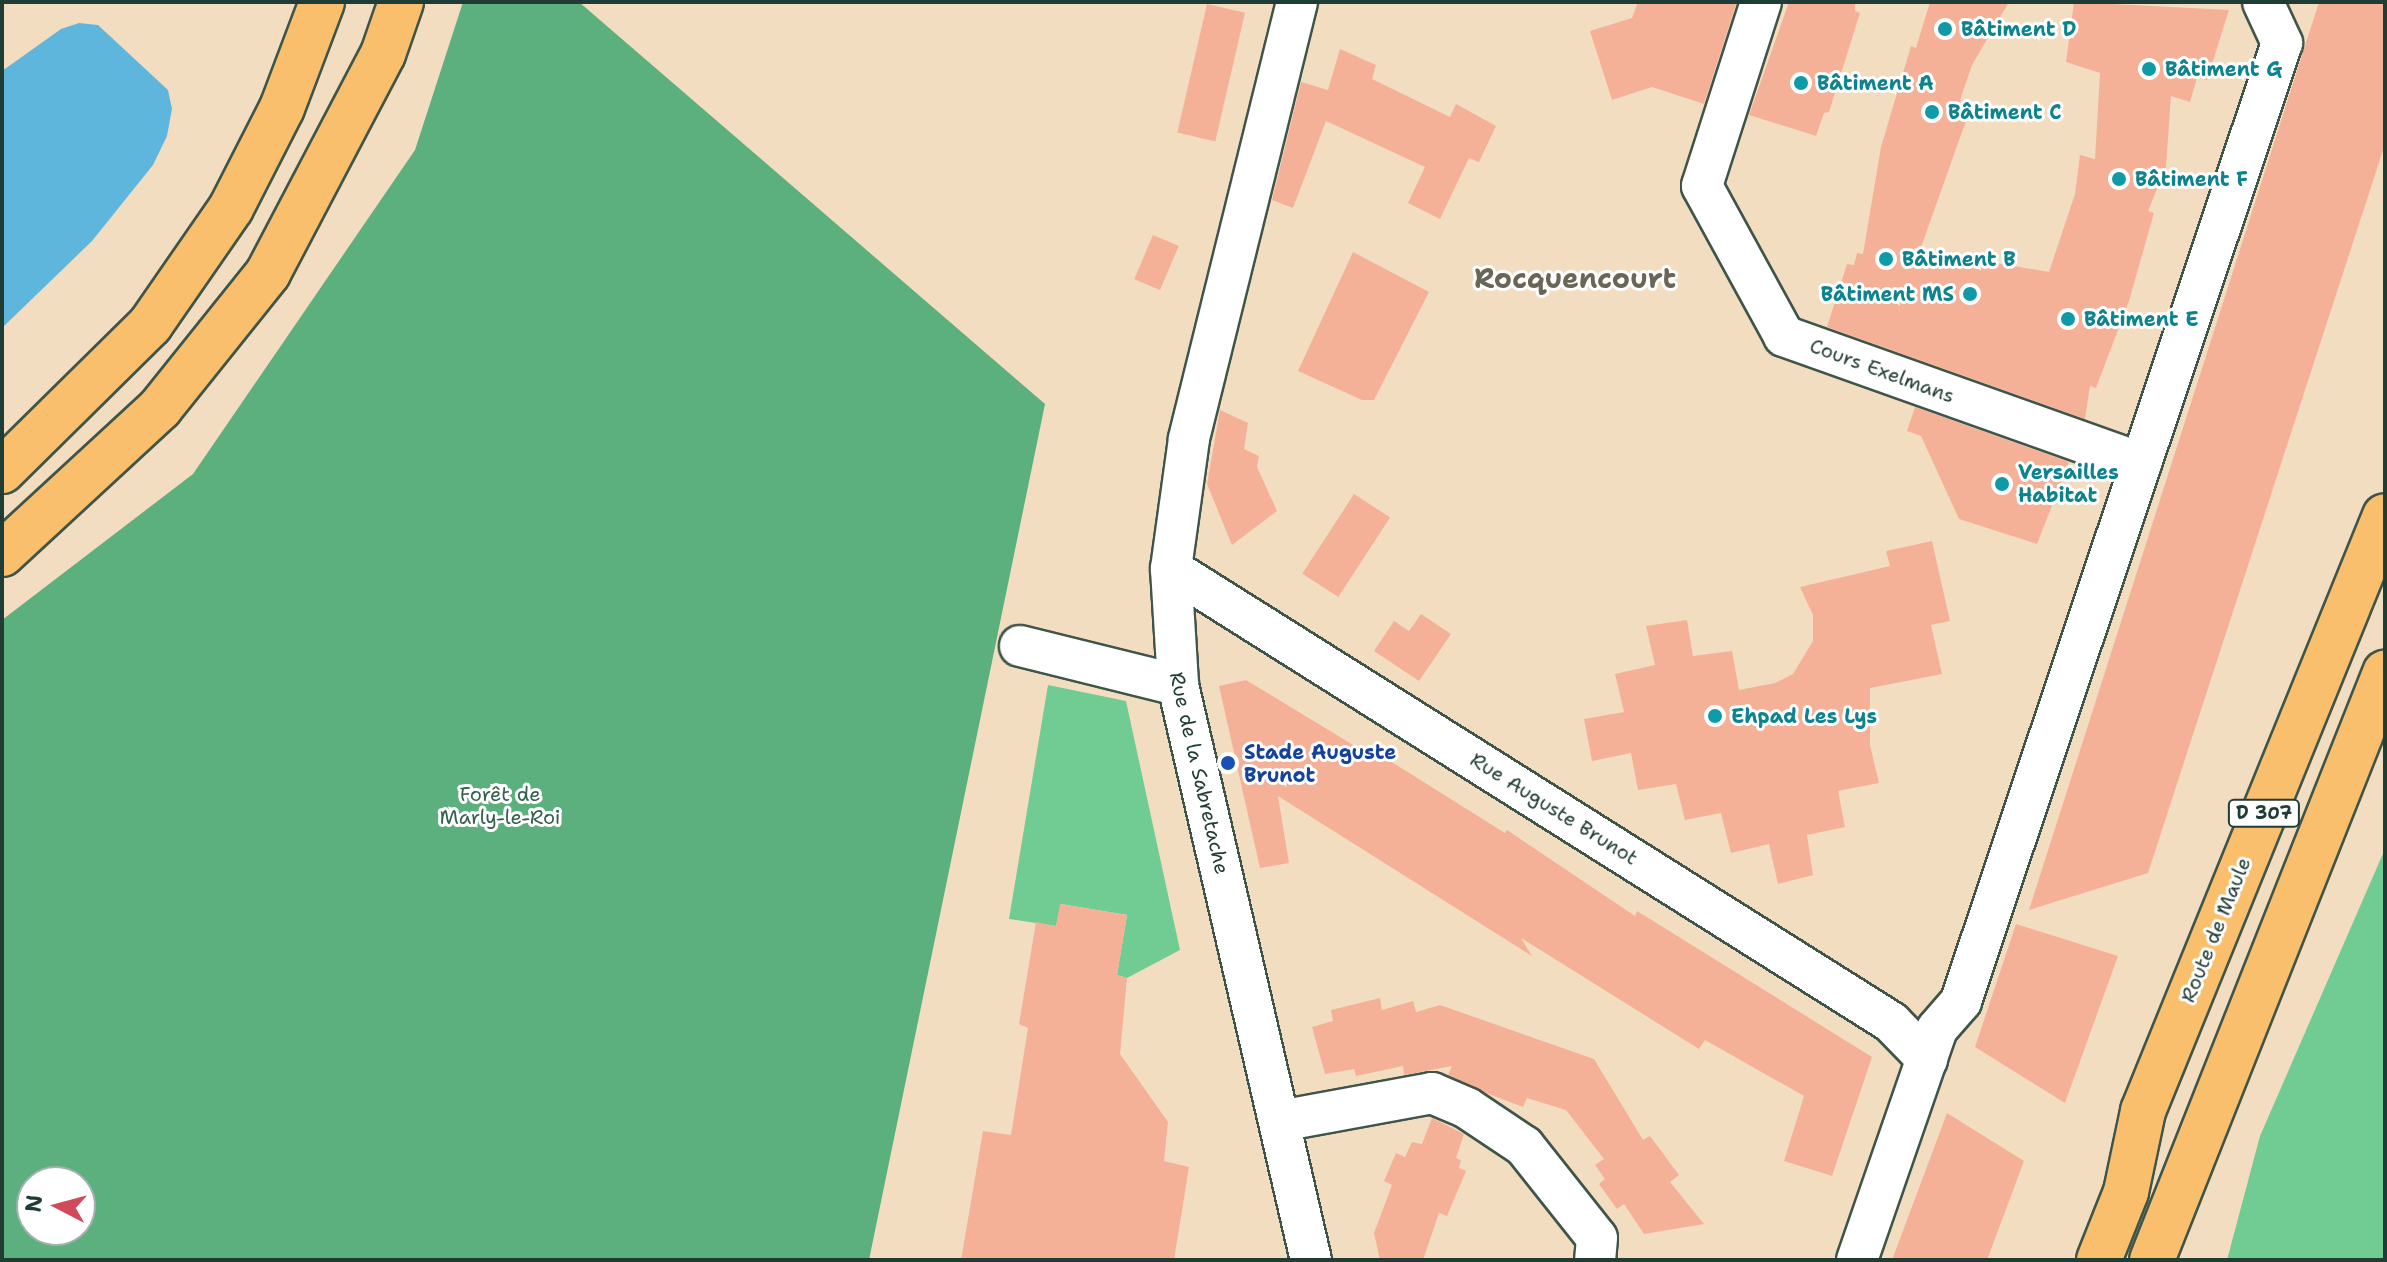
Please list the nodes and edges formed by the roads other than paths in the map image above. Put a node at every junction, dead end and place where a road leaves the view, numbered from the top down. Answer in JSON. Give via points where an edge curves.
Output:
{"nodes":[{"id":1,"x":322,"y":2,"type":"edge"},
{"id":2,"x":401,"y":2,"type":"edge"},
{"id":3,"x":1297,"y":2,"type":"edge"},
{"id":4,"x":1761,"y":2,"type":"edge"},
{"id":5,"x":2265,"y":4,"type":"edge"},
{"id":6,"x":309,"y":22,"type":"edge"},
{"id":7,"x":2141,"y":463,"type":"junction"},
{"id":8,"x":2,"y":471,"type":"edge"},
{"id":9,"x":2385,"y":516,"type":"edge"},
{"id":10,"x":2,"y":554,"type":"edge"},
{"id":11,"x":1171,"y":569,"type":"junction"},
{"id":12,"x":1020,"y":646,"type":"dead end"},
{"id":13,"x":2385,"y":673,"type":"edge"},
{"id":14,"x":1178,"y":685,"type":"junction"},
{"id":15,"x":1927,"y":1059,"type":"junction"},
{"id":16,"x":2143,"y":1111,"type":"junction"},
{"id":17,"x":1280,"y":1121,"type":"junction"},
{"id":18,"x":1311,"y":1260,"type":"edge"},
{"id":19,"x":1595,"y":1260,"type":"edge"},
{"id":20,"x":1857,"y":1260,"type":"edge"},
{"id":21,"x":2067,"y":1260,"type":"edge"},
{"id":22,"x":2099,"y":1260,"type":"edge"},
{"id":23,"x":2152,"y":1260,"type":"edge"}],
"edges":[{"from":1,"to":6,"type":"main road"},
{"from":2,"to":10,"type":"main road","via":[[383,54],[268,273],[160,408]]},
{"from":3,"to":11,"type":"street","name":"Rue de la Sabretache","via":[[1189,439]]},
{"from":4,"to":7,"type":"street","name":"Cours Exelmans","via":[[1702,186],[1784,336]]},
{"from":5,"to":7,"type":"street","via":[[2282,43]]},
{"from":6,"to":8,"type":"main road","via":[[231,208],[150,325]]},
{"from":7,"to":15,"type":"street","via":[[1961,1001],[1937,1029]]},
{"from":9,"to":16,"type":"main road","name":"Route de Maule","number":"D 307"},
{"from":11,"to":14,"type":"street","name":"Rue de la Sabretache"},
{"from":11,"to":15,"type":"street","name":"Rue Auguste Brunot","via":[[1891,1022]]},
{"from":12,"to":14,"type":"street"},
{"from":13,"to":23,"type":"main road","number":"D 307"},
{"from":14,"to":17,"type":"street","name":"Rue de la Sabretache"},
{"from":15,"to":20,"type":"street"},
{"from":16,"to":21,"type":"main road","via":[[2105,1172]]},
{"from":16,"to":22,"type":"main road","name":"Route de Maule","via":[[2126,1192]]},
{"from":17,"to":18,"type":"street","name":"Rue de la Sabretache"},
{"from":17,"to":19,"type":"street","via":[[1432,1093],[1467,1108],[1524,1146],[1597,1238]]}]}
